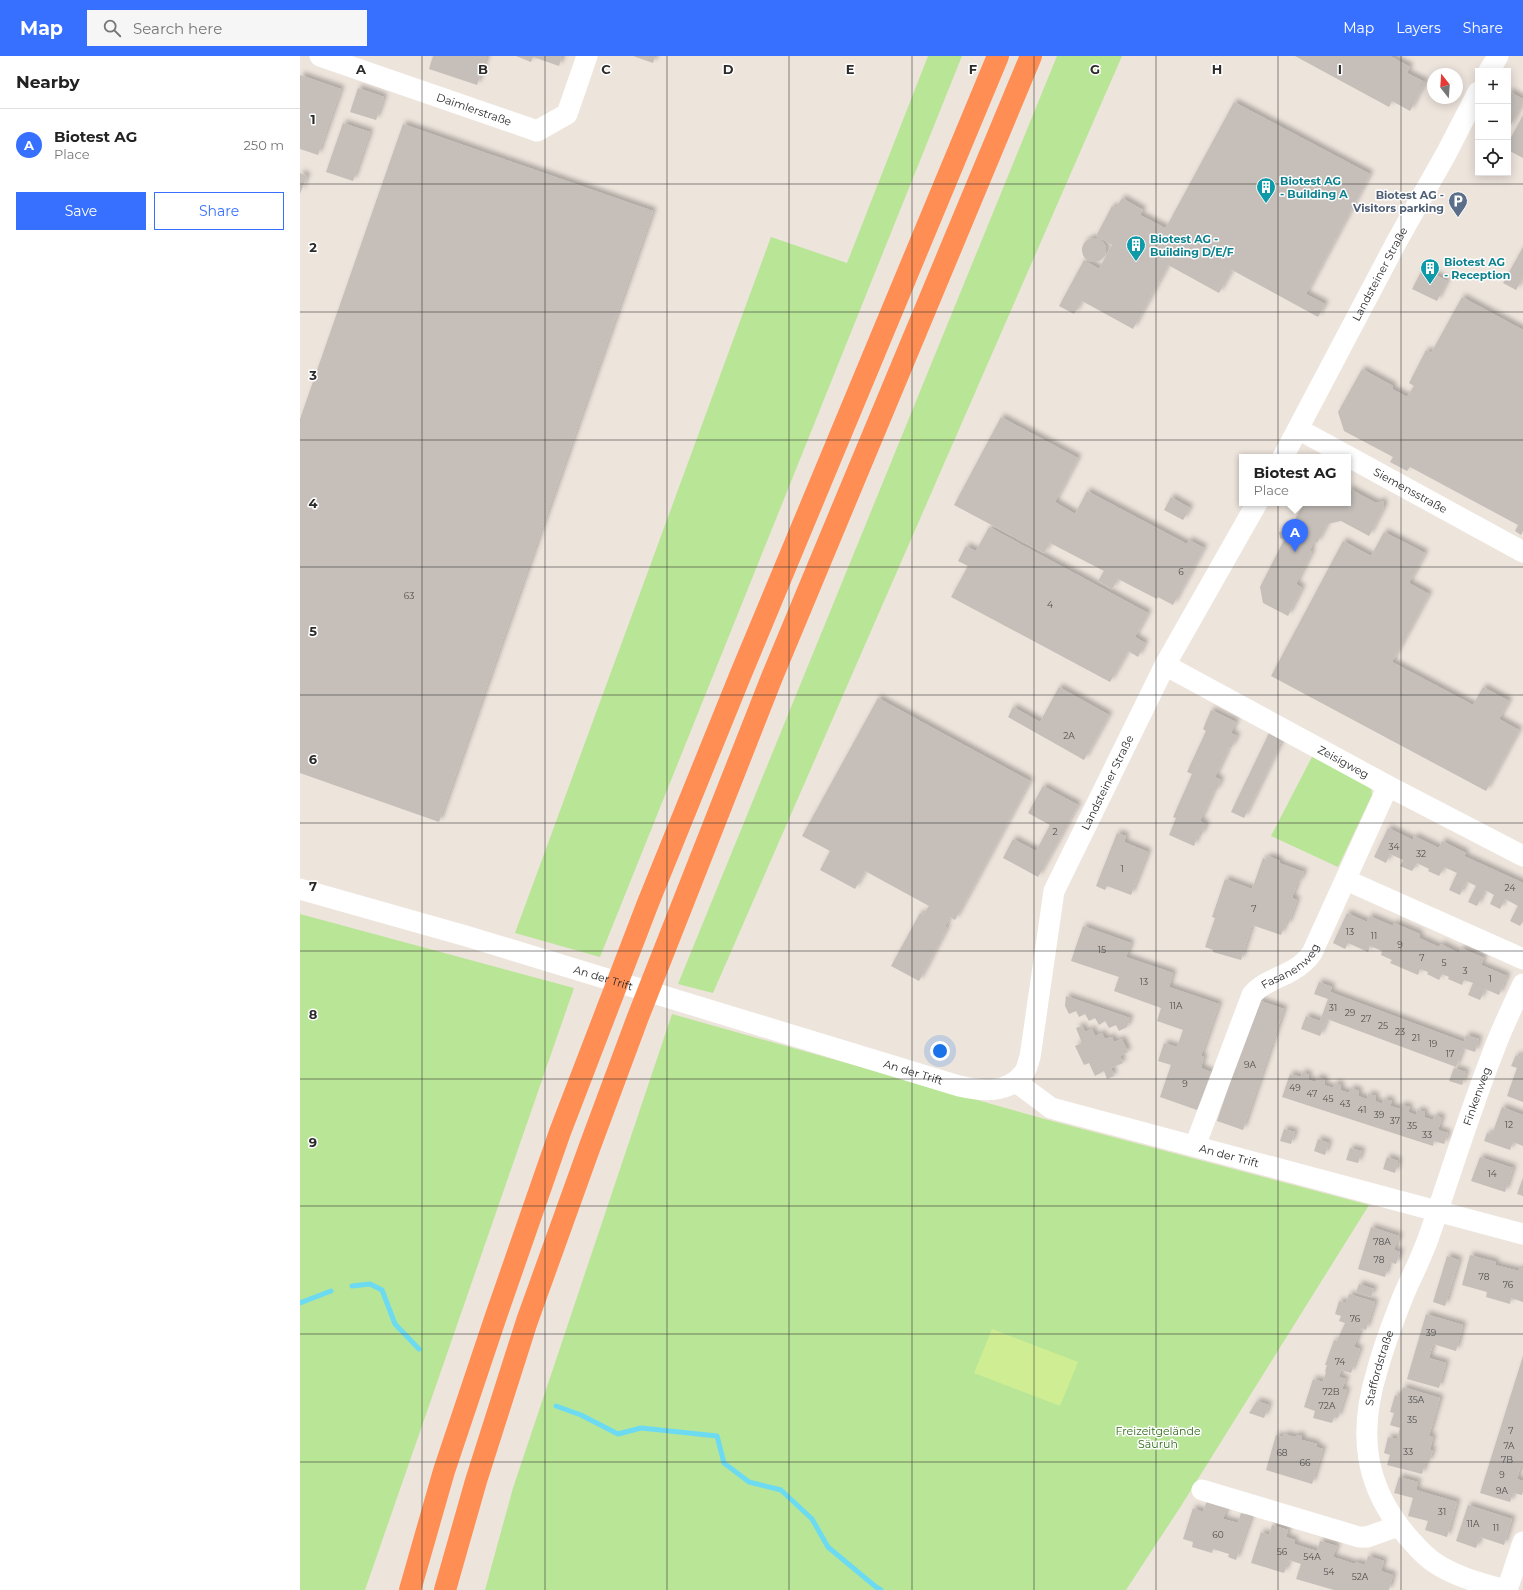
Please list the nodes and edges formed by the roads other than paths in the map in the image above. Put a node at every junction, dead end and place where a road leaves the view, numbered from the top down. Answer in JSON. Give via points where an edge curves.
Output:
{"nodes":[{"id":1,"x":320,"y":56,"type":"edge"},
{"id":2,"x":587,"y":56,"type":"edge"},
{"id":3,"x":998,"y":56,"type":"edge"},
{"id":4,"x":1031,"y":56,"type":"edge"},
{"id":5,"x":1498,"y":56,"type":"edge"},
{"id":6,"x":1491,"y":68,"type":"edge"},
{"id":7,"x":1475,"y":98,"type":"edge"},
{"id":8,"x":1298,"y":428,"type":"junction"},
{"id":9,"x":1284,"y":454,"type":"edge"},
{"id":10,"x":1345,"y":454,"type":"edge"},
{"id":11,"x":1351,"y":457,"type":"edge"},
{"id":12,"x":1255,"y":506,"type":"edge"},
{"id":13,"x":1523,"y":552,"type":"edge"},
{"id":14,"x":1165,"y":665,"type":"junction"},
{"id":15,"x":1388,"y":786,"type":"junction"},
{"id":16,"x":1523,"y":856,"type":"edge"},
{"id":17,"x":1346,"y":880,"type":"junction"},
{"id":18,"x":300,"y":889,"type":"edge"},
{"id":19,"x":1523,"y":959,"type":"edge"},
{"id":20,"x":1523,"y":984,"type":"edge"},
{"id":21,"x":1016,"y":1082,"type":"junction"},
{"id":22,"x":1196,"y":1146,"type":"junction"},
{"id":23,"x":1437,"y":1211,"type":"junction"},
{"id":24,"x":1523,"y":1234,"type":"edge"},
{"id":25,"x":1202,"y":1490,"type":"dead end"},
{"id":26,"x":1398,"y":1526,"type":"junction"},
{"id":27,"x":1523,"y":1542,"type":"edge"},
{"id":28,"x":410,"y":1590,"type":"edge"},
{"id":29,"x":445,"y":1590,"type":"edge"},
{"id":30,"x":1506,"y":1590,"type":"edge"}],
"edges":[{"from":1,"to":2,"type":"street","name":"Daimlerstraße","via":[[537,131],[567,114]]},
{"from":3,"to":28,"type":"highway","via":[[650,896],[560,1132],[496,1316],[444,1471]]},
{"from":4,"to":29,"type":"highway","via":[[772,677],[638,1017],[527,1321],[476,1481]]},
{"from":5,"to":6,"type":"street"},
{"from":7,"to":8,"type":"street","name":"Landsteiner Straße"},
{"from":8,"to":9,"type":"street","name":"Landsteiner Straße"},
{"from":8,"to":10,"type":"street","name":"Siemensstraße"},
{"from":11,"to":13,"type":"street","name":"Siemensstraße"},
{"from":12,"to":14,"type":"street","name":"Landsteiner Straße"},
{"from":14,"to":15,"type":"street","name":"Zeisigweg"},
{"from":14,"to":21,"type":"street","name":"Landsteiner Straße","via":[[1054,891],[1030,1057],[1024,1073]]},
{"from":15,"to":16,"type":"street","name":"Zeisigweg"},
{"from":15,"to":17,"type":"street","name":"Fasanenweg"},
{"from":17,"to":19,"type":"street"},
{"from":17,"to":22,"type":"street","name":"Fasanenweg","via":[[1312,953],[1294,970],[1260,987],[1252,995]]},
{"from":18,"to":21,"type":"street","name":"An der Trift","via":[[459,934],[959,1086],[975,1090],[994,1090],[1006,1088]]},
{"from":20,"to":23,"type":"street","name":"Finkenweg","via":[[1472,1108]]},
{"from":21,"to":22,"type":"street","name":"An der Trift","via":[[1051,1108]]},
{"from":22,"to":23,"type":"street","name":"An der Trift"},
{"from":23,"to":24,"type":"street","name":"An der Trift"},
{"from":23,"to":26,"type":"street","name":"Staffordstraße","via":[[1376,1372],[1367,1425],[1369,1462],[1380,1498]]},
{"from":25,"to":26,"type":"street","via":[[1359,1537],[1367,1537]]},
{"from":26,"to":30,"type":"street","name":"Staffordstraße","via":[[1418,1549],[1436,1563],[1466,1578]]},
{"from":27,"to":30,"type":"street"}]}
